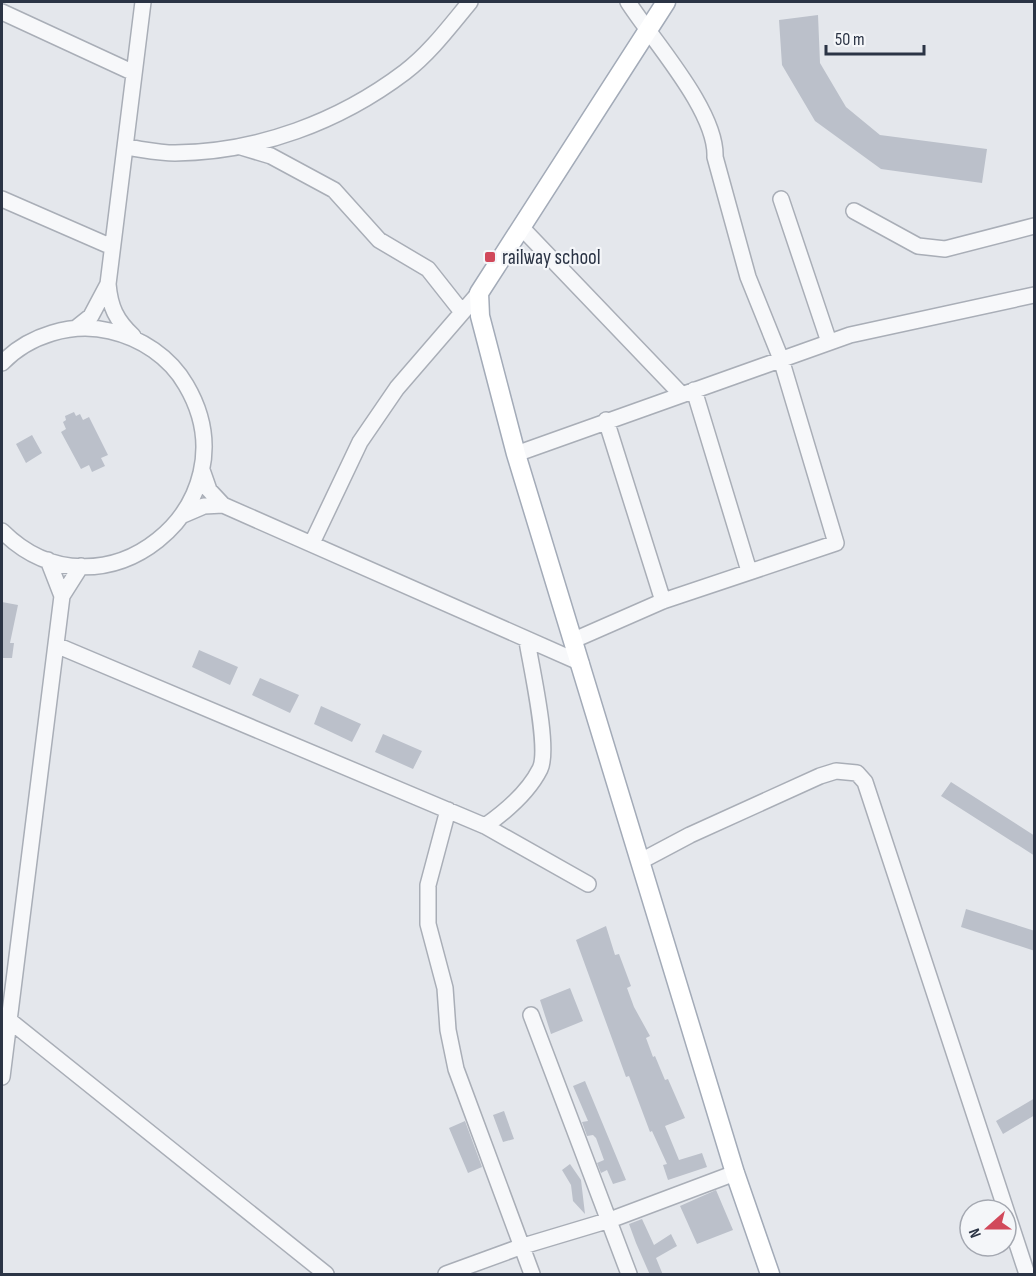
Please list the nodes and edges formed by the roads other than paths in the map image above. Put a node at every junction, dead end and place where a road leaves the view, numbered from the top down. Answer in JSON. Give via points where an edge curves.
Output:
{"nodes":[{"id":1,"x":143,"y":2,"type":"edge"},
{"id":2,"x":470,"y":2,"type":"edge"},
{"id":3,"x":628,"y":2,"type":"edge"},
{"id":4,"x":666,"y":2,"type":"edge"},
{"id":5,"x":2,"y":12,"type":"edge"},
{"id":6,"x":647,"y":32,"type":"junction"},
{"id":7,"x":134,"y":73,"type":"junction"},
{"id":8,"x":238,"y":146,"type":"junction"},
{"id":9,"x":125,"y":147,"type":"junction"},
{"id":10,"x":2,"y":199,"type":"edge"},
{"id":11,"x":781,"y":199,"type":"dead end"},
{"id":12,"x":854,"y":211,"type":"dead end"},
{"id":13,"x":1035,"y":226,"type":"edge"},
{"id":14,"x":521,"y":227,"type":"junction"},
{"id":15,"x":112,"y":248,"type":"junction"},
{"id":16,"x":108,"y":284,"type":"junction"},
{"id":17,"x":478,"y":293,"type":"junction"},
{"id":18,"x":1035,"y":295,"type":"edge"},
{"id":19,"x":462,"y":312,"type":"junction"},
{"id":20,"x":76,"y":328,"type":"junction"},
{"id":21,"x":136,"y":340,"type":"junction"},
{"id":22,"x":829,"y":342,"type":"junction"},
{"id":23,"x":781,"y":359,"type":"junction"},
{"id":24,"x":2,"y":363,"type":"edge"},
{"id":25,"x":688,"y":392,"type":"junction"},
{"id":26,"x":606,"y":420,"type":"junction"},
{"id":27,"x":516,"y":454,"type":"junction"},
{"id":28,"x":202,"y":470,"type":"junction"},
{"id":29,"x":224,"y":505,"type":"junction"},
{"id":30,"x":183,"y":515,"type":"junction"},
{"id":31,"x":2,"y":531,"type":"edge"},
{"id":32,"x":312,"y":543,"type":"junction"},
{"id":33,"x":48,"y":560,"type":"junction"},
{"id":34,"x":81,"y":566,"type":"junction"},
{"id":35,"x":749,"y":571,"type":"junction"},
{"id":36,"x":62,"y":596,"type":"junction"},
{"id":37,"x":663,"y":601,"type":"junction"},
{"id":38,"x":574,"y":640,"type":"junction"},
{"id":39,"x":527,"y":641,"type":"junction"},
{"id":40,"x":56,"y":645,"type":"junction"},
{"id":41,"x":580,"y":663,"type":"junction"},
{"id":42,"x":448,"y":810,"type":"junction"},
{"id":43,"x":485,"y":826,"type":"junction"},
{"id":44,"x":641,"y":861,"type":"junction"},
{"id":45,"x":588,"y":884,"type":"dead end"},
{"id":46,"x":531,"y":1015,"type":"dead end"},
{"id":47,"x":5,"y":1017,"type":"edge"},
{"id":48,"x":2,"y":1077,"type":"edge"},
{"id":49,"x":735,"y":1173,"type":"junction"},
{"id":50,"x":610,"y":1220,"type":"junction"},
{"id":51,"x":520,"y":1247,"type":"junction"},
{"id":52,"x":326,"y":1275,"type":"edge"},
{"id":53,"x":446,"y":1275,"type":"edge"},
{"id":54,"x":532,"y":1275,"type":"edge"},
{"id":55,"x":629,"y":1275,"type":"edge"},
{"id":56,"x":770,"y":1275,"type":"edge"},
{"id":57,"x":1027,"y":1275,"type":"edge"}],
"edges":[{"from":1,"to":7,"type":"street"},
{"from":2,"to":8,"type":"street","via":[[444,35],[406,71],[357,103],[315,124]]},
{"from":3,"to":6,"type":"street"},
{"from":4,"to":6,"type":"main road"},
{"from":5,"to":7,"type":"street"},
{"from":6,"to":14,"type":"main road"},
{"from":6,"to":23,"type":"street","via":[[696,99],[716,144],[715,157],[748,277]]},
{"from":7,"to":9,"type":"street"},
{"from":8,"to":9,"type":"street","via":[[174,153]]},
{"from":8,"to":19,"type":"street","via":[[272,156],[334,190],[379,240],[429,269]]},
{"from":9,"to":15,"type":"street"},
{"from":10,"to":15,"type":"street"},
{"from":11,"to":22,"type":"street"},
{"from":12,"to":13,"type":"street","via":[[918,246],[945,249]]},
{"from":14,"to":17,"type":"main road"},
{"from":14,"to":25,"type":"street"},
{"from":15,"to":16,"type":"street"},
{"from":16,"to":20,"type":"street","via":[[91,316]]},
{"from":16,"to":21,"type":"street","via":[[118,322]]},
{"from":17,"to":19,"type":"street"},
{"from":17,"to":27,"type":"main road","via":[[480,316]]},
{"from":18,"to":22,"type":"street"},
{"from":19,"to":32,"type":"street","via":[[397,388],[360,442]]},
{"from":20,"to":21,"type":"street","via":[[107,330]]},
{"from":20,"to":24,"type":"street","via":[[32,340]]},
{"from":21,"to":28,"type":"street","via":[[174,368],[191,394],[202,431]]},
{"from":22,"to":23,"type":"street"},
{"from":23,"to":25,"type":"street"},
{"from":23,"to":35,"type":"street","via":[[836,543]]},
{"from":25,"to":26,"type":"street"},
{"from":25,"to":35,"type":"street"},
{"from":26,"to":27,"type":"street"},
{"from":26,"to":37,"type":"street"},
{"from":27,"to":38,"type":"main road"},
{"from":28,"to":29,"type":"street","via":[[208,490]]},
{"from":28,"to":30,"type":"street"},
{"from":29,"to":30,"type":"street","via":[[204,506]]},
{"from":29,"to":32,"type":"street"},
{"from":30,"to":34,"type":"street","via":[[163,537],[139,554],[110,564]]},
{"from":31,"to":33,"type":"street","via":[[20,547]]},
{"from":32,"to":39,"type":"street"},
{"from":33,"to":34,"type":"street"},
{"from":33,"to":36,"type":"street"},
{"from":34,"to":36,"type":"street"},
{"from":35,"to":37,"type":"street"},
{"from":36,"to":40,"type":"street"},
{"from":37,"to":38,"type":"street"},
{"from":38,"to":41,"type":"main road"},
{"from":39,"to":41,"type":"street"},
{"from":39,"to":43,"type":"street","via":[[543,740],[541,768],[517,799]]},
{"from":40,"to":42,"type":"street"},
{"from":40,"to":47,"type":"street"},
{"from":41,"to":44,"type":"main road"},
{"from":42,"to":43,"type":"street"},
{"from":42,"to":51,"type":"street","via":[[428,885],[428,924],[445,988],[456,1069]]},
{"from":43,"to":45,"type":"street"},
{"from":44,"to":49,"type":"main road"},
{"from":44,"to":57,"type":"street","via":[[820,776],[836,771],[857,773],[865,782]]},
{"from":46,"to":50,"type":"street"},
{"from":47,"to":48,"type":"street"},
{"from":47,"to":52,"type":"street"},
{"from":49,"to":50,"type":"street"},
{"from":49,"to":56,"type":"main road"},
{"from":50,"to":51,"type":"street"},
{"from":50,"to":55,"type":"street"},
{"from":51,"to":53,"type":"street"},
{"from":51,"to":54,"type":"street"}]}
